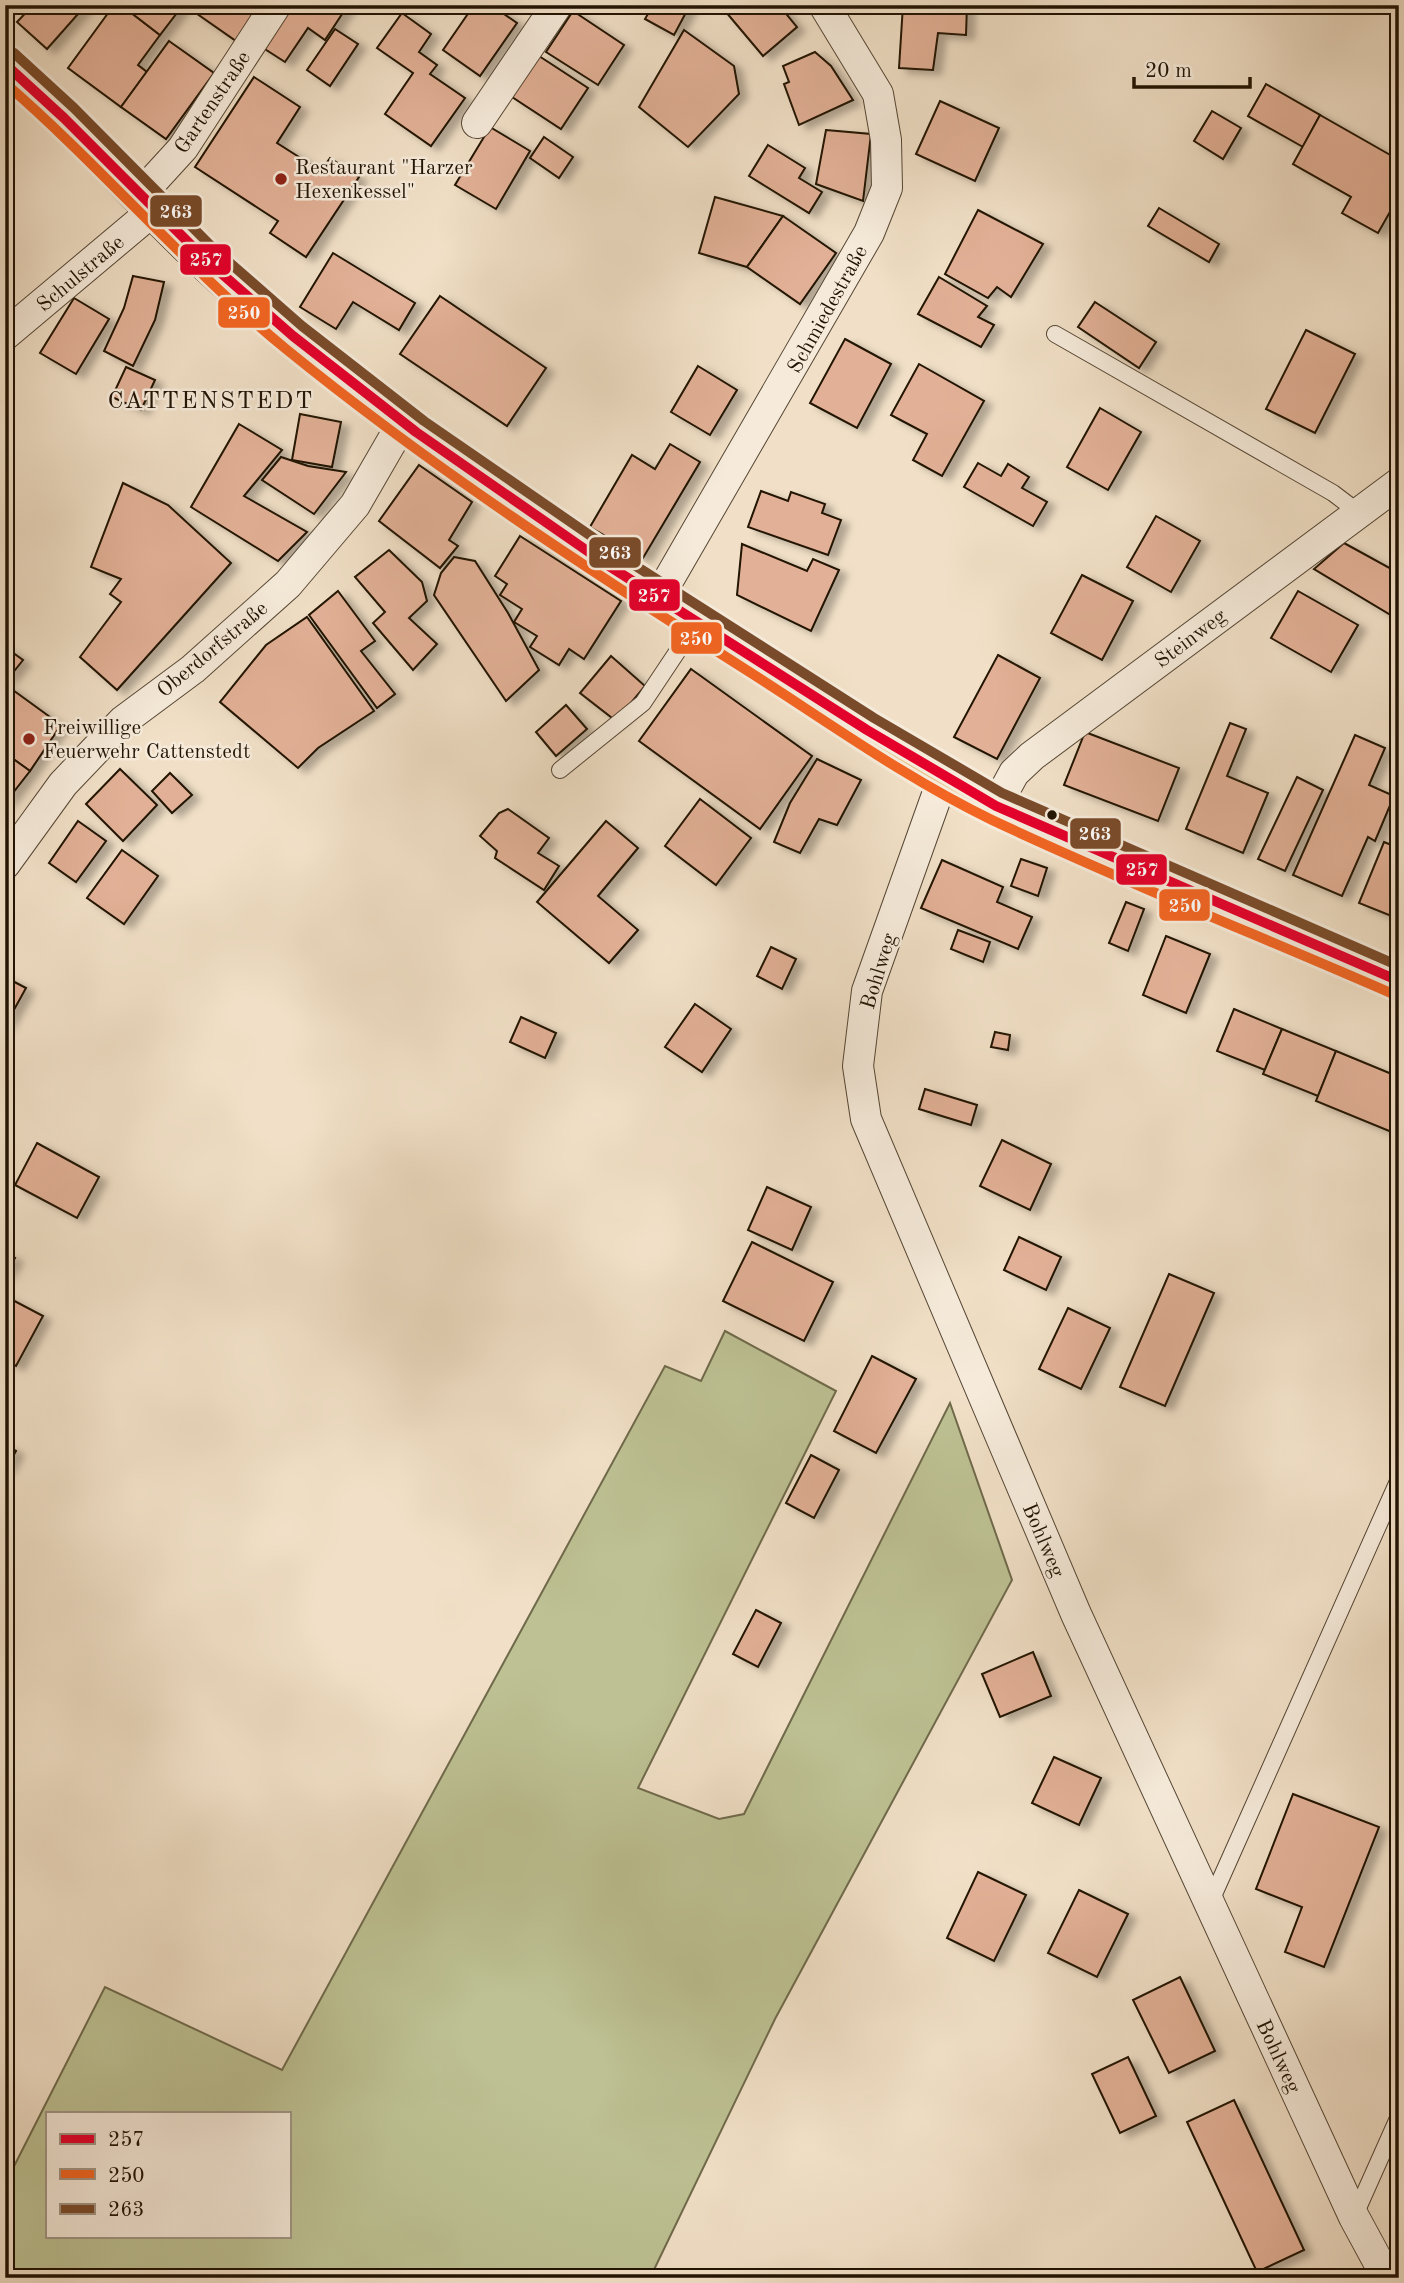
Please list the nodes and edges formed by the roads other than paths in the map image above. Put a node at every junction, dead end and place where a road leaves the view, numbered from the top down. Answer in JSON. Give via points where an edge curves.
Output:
{"nodes":[{"id":1,"x":275,"y":5,"type":"edge"},
{"id":2,"x":556,"y":5,"type":"edge"},
{"id":3,"x":824,"y":5,"type":"edge"},
{"id":4,"x":5,"y":64,"type":"edge"},
{"id":5,"x":477,"y":123,"type":"dead end"},
{"id":6,"x":148,"y":202,"type":"junction"},
{"id":7,"x":1055,"y":334,"type":"dead end"},
{"id":8,"x":5,"y":335,"type":"edge"},
{"id":9,"x":403,"y":422,"type":"junction"},
{"id":10,"x":1399,"y":482,"type":"edge"},
{"id":11,"x":1358,"y":512,"type":"junction"},
{"id":12,"x":658,"y":598,"type":"junction"},
{"id":13,"x":697,"y":622,"type":"junction"},
{"id":14,"x":560,"y":770,"type":"dead end"},
{"id":15,"x":943,"y":778,"type":"junction"},
{"id":16,"x":996,"y":807,"type":"junction"},
{"id":17,"x":5,"y":864,"type":"edge"},
{"id":18,"x":1399,"y":981,"type":"edge"},
{"id":19,"x":1399,"y":1479,"type":"edge"},
{"id":20,"x":1209,"y":1906,"type":"junction"},
{"id":21,"x":1399,"y":2116,"type":"edge"},
{"id":22,"x":1354,"y":2217,"type":"junction"},
{"id":23,"x":1388,"y":2263,"type":"edge"}],
"edges":[{"from":1,"to":6,"type":"street","name":"Gartenstraße"},
{"from":2,"to":5,"type":"street"},
{"from":3,"to":12,"type":"street","name":"Schmiedestraße","via":[[878,94],[886,139],[887,188],[863,245]]},
{"from":4,"to":6,"type":"main road"},
{"from":6,"to":8,"type":"street","name":"Schulstraße"},
{"from":6,"to":9,"type":"main road","via":[[232,284]]},
{"from":7,"to":11,"type":"lane","via":[[1333,493]]},
{"from":9,"to":12,"type":"main road"},
{"from":9,"to":17,"type":"street","name":"Oberdorfstraße","via":[[355,505],[288,584],[192,669],[123,721],[64,784]]},
{"from":10,"to":11,"type":"street","name":"Steinweg"},
{"from":11,"to":16,"type":"street","name":"Steinweg","via":[[1032,756],[1014,773]]},
{"from":12,"to":13,"type":"main road"},
{"from":13,"to":14,"type":"lane","via":[[643,703]]},
{"from":13,"to":15,"type":"main road"},
{"from":15,"to":16,"type":"main road"},
{"from":15,"to":20,"type":"street","name":"Bohlweg","via":[[867,991],[858,1066],[866,1119],[1076,1614]]},
{"from":16,"to":18,"type":"main road"},
{"from":19,"to":20,"type":"lane"},
{"from":20,"to":22,"type":"street","name":"Bohlweg"},
{"from":21,"to":22,"type":"lane"},
{"from":22,"to":23,"type":"street","name":"Bohlweg"}]}
